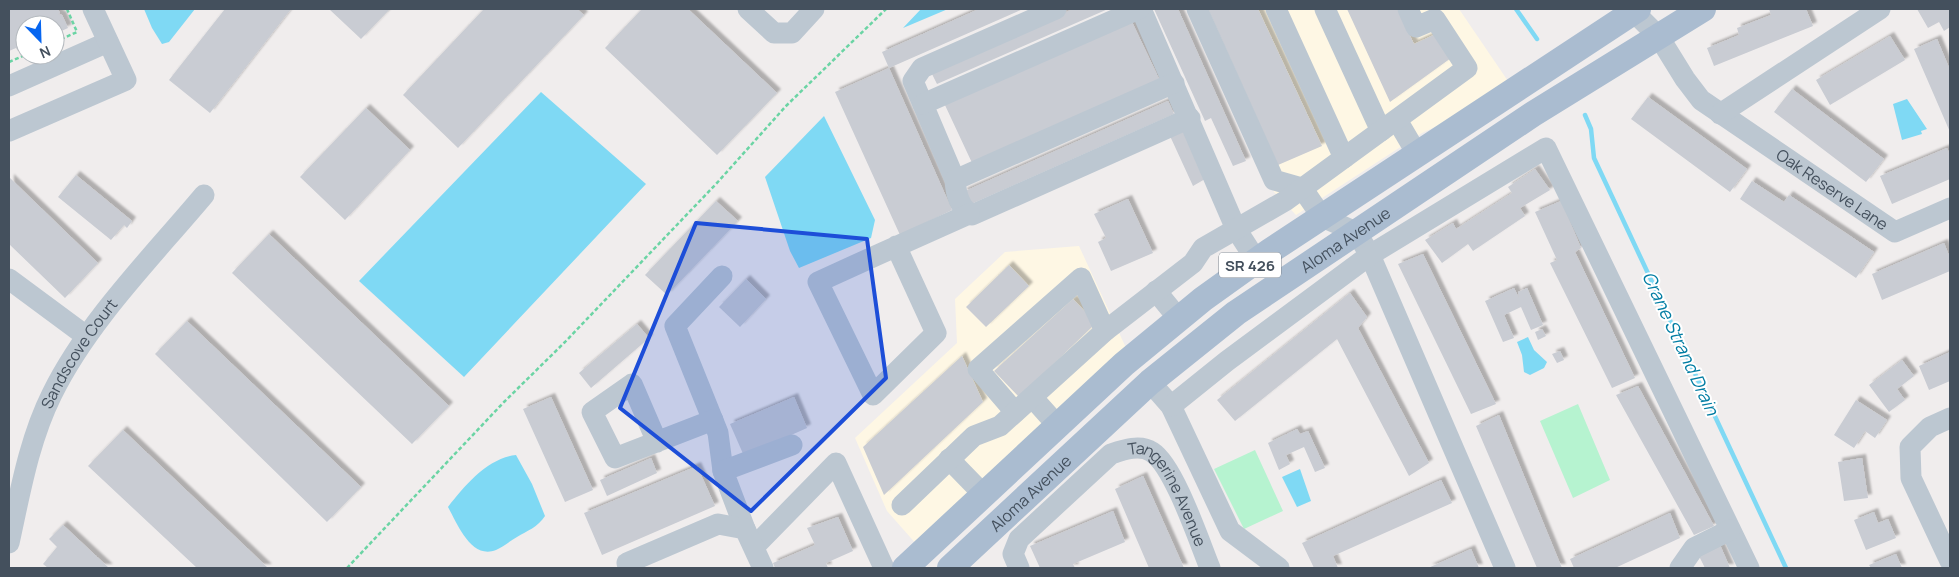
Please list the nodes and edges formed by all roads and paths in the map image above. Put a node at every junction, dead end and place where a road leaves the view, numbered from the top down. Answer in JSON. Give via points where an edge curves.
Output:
{"nodes":[{"id":1,"x":67,"y":9,"type":"edge"},
{"id":2,"x":94,"y":9,"type":"edge"},
{"id":3,"x":748,"y":9,"type":"edge"},
{"id":4,"x":814,"y":9,"type":"edge"},
{"id":5,"x":886,"y":9,"type":"edge"},
{"id":6,"x":1056,"y":9,"type":"edge"},
{"id":7,"x":1140,"y":9,"type":"edge"},
{"id":8,"x":1197,"y":9,"type":"edge"},
{"id":9,"x":1276,"y":9,"type":"edge"},
{"id":10,"x":1325,"y":9,"type":"edge"},
{"id":11,"x":1408,"y":9,"type":"edge"},
{"id":12,"x":1703,"y":9,"type":"edge"},
{"id":13,"x":1880,"y":9,"type":"edge"},
{"id":14,"x":1636,"y":10,"type":"edge"},
{"id":15,"x":65,"y":37,"type":"edge"},
{"id":16,"x":1658,"y":37,"type":"junction"},
{"id":17,"x":108,"y":42,"type":"junction"},
{"id":18,"x":1174,"y":83,"type":"junction"},
{"id":19,"x":9,"y":86,"type":"edge"},
{"id":20,"x":923,"y":104,"type":"junction"},
{"id":21,"x":1720,"y":114,"type":"junction"},
{"id":22,"x":1190,"y":118,"type":"junction"},
{"id":23,"x":1389,"y":125,"type":"junction"},
{"id":24,"x":9,"y":131,"type":"edge"},
{"id":25,"x":1418,"y":154,"type":"junction"},
{"id":26,"x":1344,"y":158,"type":"junction"},
{"id":27,"x":955,"y":180,"type":"junction"},
{"id":28,"x":1302,"y":188,"type":"junction"},
{"id":29,"x":204,"y":195,"type":"dead end"},
{"id":30,"x":1950,"y":208,"type":"edge"},
{"id":31,"x":969,"y":214,"type":"junction"},
{"id":32,"x":1322,"y":217,"type":"junction"},
{"id":33,"x":1236,"y":229,"type":"junction"},
{"id":34,"x":1356,"y":232,"type":"junction"},
{"id":35,"x":896,"y":246,"type":"junction"},
{"id":36,"x":1370,"y":255,"type":"junction"},
{"id":37,"x":1256,"y":260,"type":"junction"},
{"id":38,"x":722,"y":276,"type":"dead end"},
{"id":39,"x":9,"y":279,"type":"edge"},
{"id":40,"x":1156,"y":291,"type":"junction"},
{"id":41,"x":1178,"y":318,"type":"junction"},
{"id":42,"x":1105,"y":331,"type":"junction"},
{"id":43,"x":86,"y":336,"type":"junction"},
{"id":44,"x":1150,"y":382,"type":"junction"},
{"id":45,"x":1032,"y":397,"type":"junction"},
{"id":46,"x":1171,"y":406,"type":"junction"},
{"id":47,"x":1015,"y":412,"type":"junction"},
{"id":48,"x":1950,"y":418,"type":"edge"},
{"id":49,"x":713,"y":420,"type":"junction"},
{"id":50,"x":1058,"y":426,"type":"junction"},
{"id":51,"x":657,"y":442,"type":"dead end"},
{"id":52,"x":792,"y":445,"type":"dead end"},
{"id":53,"x":948,"y":459,"type":"junction"},
{"id":54,"x":723,"y":471,"type":"junction"},
{"id":55,"x":1043,"y":481,"type":"junction"},
{"id":56,"x":983,"y":494,"type":"junction"},
{"id":57,"x":902,"y":504,"type":"dead end"},
{"id":58,"x":1730,"y":530,"type":"junction"},
{"id":59,"x":749,"y":538,"type":"junction"},
{"id":60,"x":9,"y":543,"type":"edge"},
{"id":61,"x":1950,"y":561,"type":"edge"},
{"id":62,"x":627,"y":564,"type":"dead end"},
{"id":63,"x":347,"y":568,"type":"edge"},
{"id":64,"x":763,"y":568,"type":"edge"},
{"id":65,"x":884,"y":568,"type":"edge"},
{"id":66,"x":905,"y":568,"type":"edge"},
{"id":67,"x":921,"y":568,"type":"edge"},
{"id":68,"x":950,"y":568,"type":"edge"},
{"id":69,"x":1019,"y":568,"type":"edge"},
{"id":70,"x":1210,"y":568,"type":"edge"},
{"id":71,"x":1280,"y":568,"type":"edge"},
{"id":72,"x":1505,"y":568,"type":"edge"},
{"id":73,"x":1680,"y":568,"type":"edge"},
{"id":74,"x":1749,"y":568,"type":"edge"}],
"edges":[{"from":1,"to":15,"type":"path","via":[[77,32]]},
{"from":2,"to":17,"type":"street"},
{"from":3,"to":4,"type":"street","via":[[774,33],[792,33]]},
{"from":5,"to":63,"type":"path","via":[[786,106],[710,191]]},
{"from":6,"to":20,"type":"street","via":[[922,68],[913,81]]},
{"from":7,"to":18,"type":"street"},
{"from":7,"to":20,"type":"street"},
{"from":8,"to":28,"type":"street","via":[[1274,180]]},
{"from":9,"to":26,"type":"street"},
{"from":10,"to":23,"type":"street"},
{"from":11,"to":23,"type":"street","via":[[1416,27],[1435,19],[1467,68]]},
{"from":12,"to":16,"type":"main road","name":"Aloma Avenue","number":"SR 426"},
{"from":13,"to":21,"type":"street"},
{"from":14,"to":16,"type":"street","name":"Oak Reserve Lane"},
{"from":14,"to":25,"type":"main road","name":"Aloma Avenue","number":"SR 426"},
{"from":16,"to":21,"type":"street","name":"Oak Reserve Lane","via":[[1684,79],[1701,100]]},
{"from":16,"to":34,"type":"main road","name":"Aloma Avenue","number":"SR 426","via":[[1571,90]]},
{"from":17,"to":19,"type":"street"},
{"from":17,"to":24,"type":"street","via":[[126,80]]},
{"from":18,"to":22,"type":"street"},
{"from":18,"to":27,"type":"street"},
{"from":20,"to":27,"type":"street"},
{"from":21,"to":30,"type":"street","name":"Oak Reserve Lane","via":[[1895,232]]},
{"from":22,"to":31,"type":"street"},
{"from":22,"to":33,"type":"street"},
{"from":23,"to":25,"type":"street"},
{"from":23,"to":26,"type":"street"},
{"from":25,"to":32,"type":"main road","name":"Aloma Avenue","number":"SR 426"},
{"from":26,"to":28,"type":"street"},
{"from":27,"to":31,"type":"street","via":[[956,193],[964,211]]},
{"from":28,"to":32,"type":"street"},
{"from":28,"to":33,"type":"street"},
{"from":29,"to":43,"type":"street","name":"Sandscove Court"},
{"from":31,"to":35,"type":"street"},
{"from":32,"to":34,"type":"street"},
{"from":32,"to":37,"type":"main road","name":"Aloma Avenue","number":"SR 426"},
{"from":33,"to":37,"type":"street"},
{"from":33,"to":40,"type":"street","via":[[1203,248],[1193,263]]},
{"from":34,"to":36,"type":"street"},
{"from":34,"to":44,"type":"main road","name":"Aloma Avenue","number":"SR 426","via":[[1236,313]]},
{"from":35,"to":35,"type":"street","via":[[818,282],[873,395],[936,333]]},
{"from":36,"to":46,"type":"street"},
{"from":36,"to":58,"type":"street","via":[[1546,148]]},
{"from":36,"to":72,"type":"street"},
{"from":37,"to":41,"type":"main road","name":"Aloma Avenue","number":"SR 426"},
{"from":38,"to":49,"type":"street","via":[[675,326]]},
{"from":39,"to":43,"type":"street"},
{"from":40,"to":41,"type":"street"},
{"from":40,"to":42,"type":"street"},
{"from":41,"to":50,"type":"main road","name":"Aloma Avenue","number":"SR 426"},
{"from":42,"to":45,"type":"street"},
{"from":42,"to":47,"type":"street","via":[[1081,278],[978,369]]},
{"from":43,"to":60,"type":"street","name":"Sandscove Court","via":[[52,394],[27,461]]},
{"from":44,"to":46,"type":"street"},
{"from":44,"to":55,"type":"main road","name":"Aloma Avenue","number":"SR 426"},
{"from":45,"to":47,"type":"street"},
{"from":45,"to":50,"type":"street"},
{"from":46,"to":71,"type":"street","via":[[1230,531]]},
{"from":47,"to":53,"type":"street","via":[[1000,426],[974,436]]},
{"from":48,"to":61,"type":"street","via":[[1930,426],[1910,447],[1910,478]]},
{"from":49,"to":51,"type":"street"},
{"from":49,"to":54,"type":"street"},
{"from":50,"to":55,"type":"main road","via":[[1054,454]]},
{"from":50,"to":56,"type":"main road","name":"Aloma Avenue","number":"SR 426"},
{"from":52,"to":54,"type":"street"},
{"from":53,"to":56,"type":"street"},
{"from":53,"to":57,"type":"street"},
{"from":54,"to":59,"type":"street"},
{"from":55,"to":68,"type":"main road","name":"Aloma Avenue","number":"SR 426"},
{"from":56,"to":66,"type":"main road","name":"Aloma Avenue","number":"SR 426"},
{"from":56,"to":67,"type":"main road","via":[[982,508],[973,520]]},
{"from":58,"to":73,"type":"street","via":[[1694,548]]},
{"from":58,"to":74,"type":"street"},
{"from":59,"to":62,"type":"street","via":[[718,524]]},
{"from":59,"to":64,"type":"street"},
{"from":59,"to":65,"type":"street","via":[[836,463]]},
{"from":69,"to":70,"type":"street","name":"Tangerine Avenue","via":[[1013,554],[1019,539],[1111,454],[1130,448],[1151,451],[1166,466]]}]}
